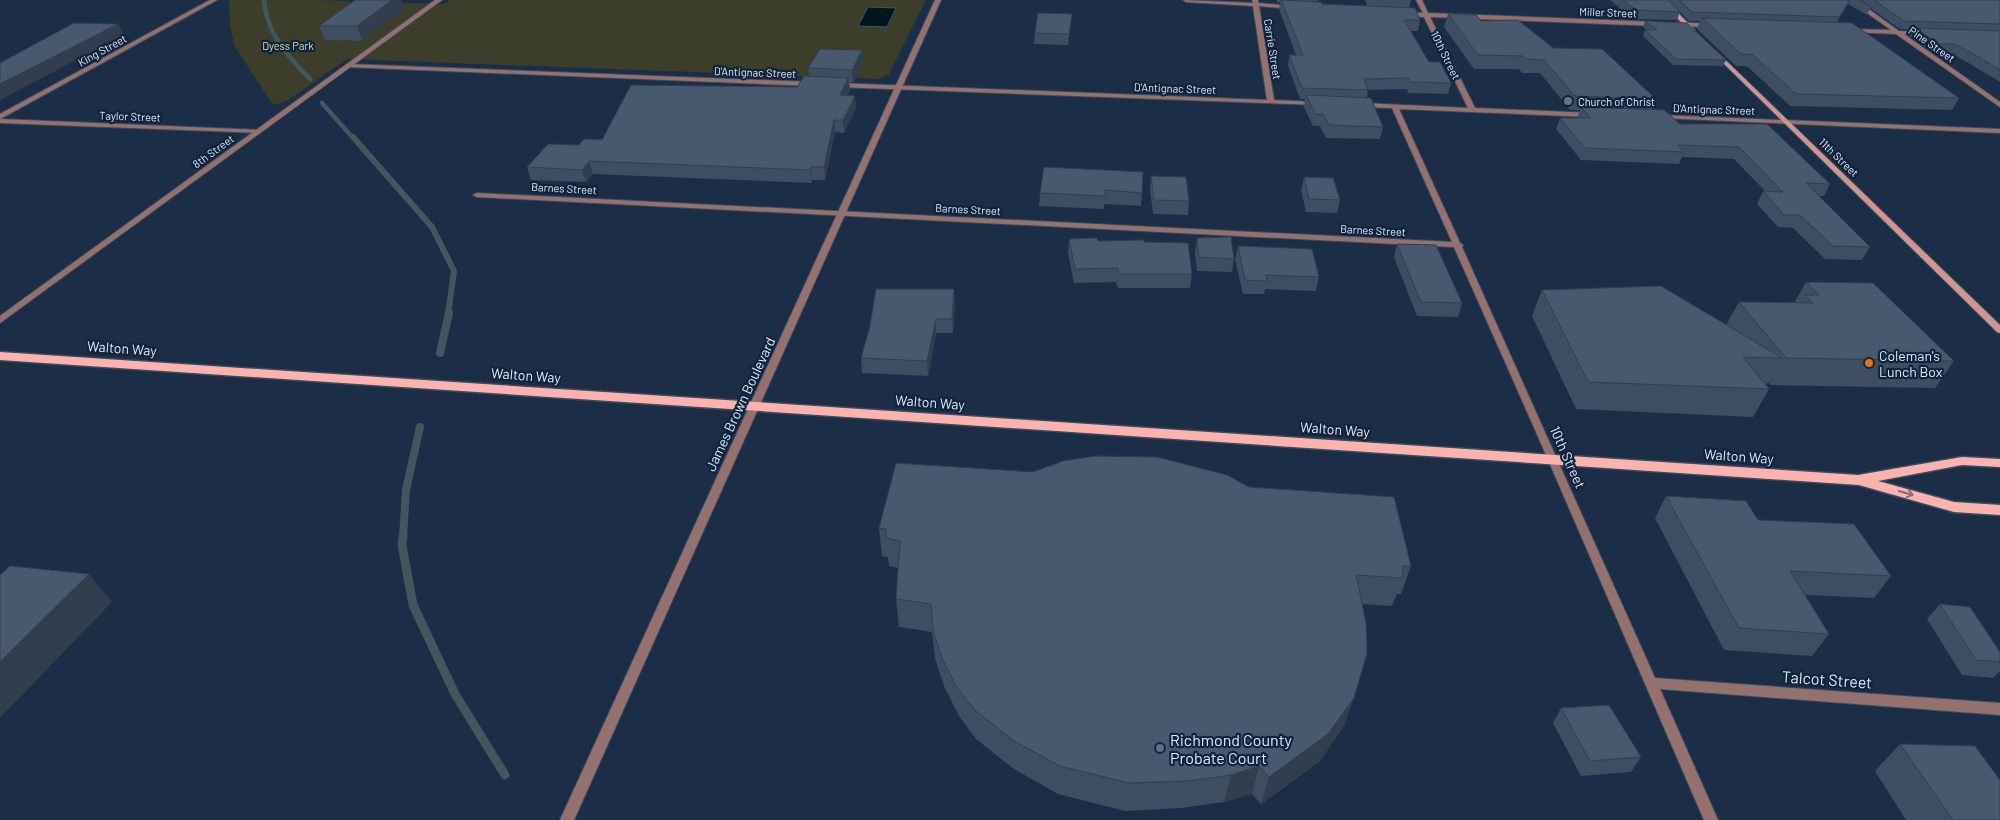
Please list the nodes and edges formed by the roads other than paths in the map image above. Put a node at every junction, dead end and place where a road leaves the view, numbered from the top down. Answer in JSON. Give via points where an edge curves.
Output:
{"nodes":[{"id":1,"x":214,"y":0,"type":"edge"},
{"id":2,"x":439,"y":0,"type":"edge"},
{"id":3,"x":938,"y":0,"type":"edge"},
{"id":4,"x":1186,"y":0,"type":"edge"},
{"id":5,"x":1419,"y":0,"type":"edge"},
{"id":6,"x":1662,"y":0,"type":"edge"},
{"id":7,"x":1852,"y":0,"type":"edge"},
{"id":8,"x":1255,"y":2,"type":"edge"},
{"id":9,"x":1303,"y":8,"type":"edge"},
{"id":10,"x":1398,"y":14,"type":"edge"},
{"id":11,"x":1426,"y":15,"type":"junction"},
{"id":12,"x":1688,"y":25,"type":"junction"},
{"id":13,"x":1716,"y":26,"type":"edge"},
{"id":14,"x":1841,"y":30,"type":"edge"},
{"id":15,"x":1898,"y":32,"type":"junction"},
{"id":16,"x":1935,"y":34,"type":"edge"},
{"id":17,"x":1702,"y":39,"type":"edge"},
{"id":18,"x":1709,"y":46,"type":"edge"},
{"id":19,"x":348,"y":66,"type":"junction"},
{"id":20,"x":823,"y":84,"type":"edge"},
{"id":21,"x":833,"y":85,"type":"edge"},
{"id":22,"x":898,"y":87,"type":"junction"},
{"id":23,"x":1271,"y":102,"type":"junction"},
{"id":24,"x":1328,"y":104,"type":"edge"},
{"id":25,"x":1357,"y":105,"type":"edge"},
{"id":26,"x":2000,"y":105,"type":"edge"},
{"id":27,"x":1395,"y":107,"type":"junction"},
{"id":28,"x":1473,"y":110,"type":"junction"},
{"id":29,"x":1600,"y":115,"type":"edge"},
{"id":30,"x":1650,"y":117,"type":"edge"},
{"id":31,"x":0,"y":119,"type":"edge"},
{"id":32,"x":1787,"y":122,"type":"junction"},
{"id":33,"x":2000,"y":131,"type":"edge"},
{"id":34,"x":259,"y":132,"type":"junction"},
{"id":35,"x":477,"y":195,"type":"dead end"},
{"id":36,"x":841,"y":214,"type":"junction"},
{"id":37,"x":1459,"y":245,"type":"junction"},
{"id":38,"x":0,"y":320,"type":"edge"},
{"id":39,"x":2000,"y":330,"type":"edge"},
{"id":40,"x":0,"y":356,"type":"edge"},
{"id":41,"x":754,"y":407,"type":"junction"},
{"id":42,"x":1554,"y":460,"type":"junction"},
{"id":43,"x":2000,"y":463,"type":"edge"},
{"id":44,"x":1859,"y":480,"type":"junction"},
{"id":45,"x":2000,"y":510,"type":"edge"},
{"id":46,"x":1651,"y":683,"type":"junction"},
{"id":47,"x":2000,"y":709,"type":"edge"},
{"id":48,"x":567,"y":820,"type":"edge"},
{"id":49,"x":1711,"y":820,"type":"edge"}],
"edges":[{"from":1,"to":31,"type":"street","name":"King Street"},
{"from":2,"to":19,"type":"street","name":"8th Street"},
{"from":3,"to":22,"type":"street","name":"James Brown Boulevard"},
{"from":4,"to":8,"type":"street"},
{"from":5,"to":11,"type":"street","name":"10th Street"},
{"from":6,"to":12,"type":"main road"},
{"from":7,"to":15,"type":"street","name":"Pine Street"},
{"from":8,"to":9,"type":"street"},
{"from":8,"to":23,"type":"street","name":"Carrie Street"},
{"from":10,"to":11,"type":"street","name":"Miller Street"},
{"from":11,"to":12,"type":"street","name":"Miller Street"},
{"from":11,"to":28,"type":"street","name":"10th Street"},
{"from":12,"to":13,"type":"street","name":"Miller Street"},
{"from":12,"to":17,"type":"main road"},
{"from":14,"to":15,"type":"street"},
{"from":15,"to":16,"type":"street"},
{"from":15,"to":26,"type":"street","name":"Pine Street"},
{"from":18,"to":32,"type":"main road","name":"11th Street"},
{"from":19,"to":20,"type":"street","name":"D'Antignac Street"},
{"from":19,"to":34,"type":"street","name":"8th Street"},
{"from":21,"to":22,"type":"street","name":"D'Antignac Street"},
{"from":22,"to":23,"type":"street","name":"D'Antignac Street"},
{"from":22,"to":36,"type":"street","name":"James Brown Boulevard"},
{"from":23,"to":24,"type":"street","name":"D'Antignac Street"},
{"from":25,"to":27,"type":"street"},
{"from":27,"to":28,"type":"street"},
{"from":27,"to":37,"type":"street","name":"10th Street"},
{"from":28,"to":29,"type":"street"},
{"from":30,"to":32,"type":"street","name":"D'Antignac Street"},
{"from":31,"to":34,"type":"street","name":"Taylor Street"},
{"from":32,"to":33,"type":"street","name":"D'Antignac Street"},
{"from":32,"to":39,"type":"main road","name":"11th Street"},
{"from":34,"to":38,"type":"street","name":"8th Street"},
{"from":35,"to":36,"type":"street","name":"Barnes Street"},
{"from":36,"to":37,"type":"street","name":"Barnes Street"},
{"from":36,"to":41,"type":"street","name":"James Brown Boulevard"},
{"from":37,"to":42,"type":"street","name":"10th Street"},
{"from":40,"to":41,"type":"main road","name":"Walton Way"},
{"from":41,"to":42,"type":"main road","name":"Walton Way"},
{"from":41,"to":48,"type":"street","name":"James Brown Boulevard"},
{"from":42,"to":44,"type":"main road","name":"Walton Way"},
{"from":42,"to":46,"type":"street","name":"10th Street"},
{"from":43,"to":44,"type":"main road","name":"Walton Way","via":[[1962,461]]},
{"from":44,"to":45,"type":"main road","name":"Walton Way","one_way":true,"via":[[1954,507]]},
{"from":46,"to":47,"type":"street","name":"Talcot Street"},
{"from":46,"to":49,"type":"street","name":"10th Street"}]}
